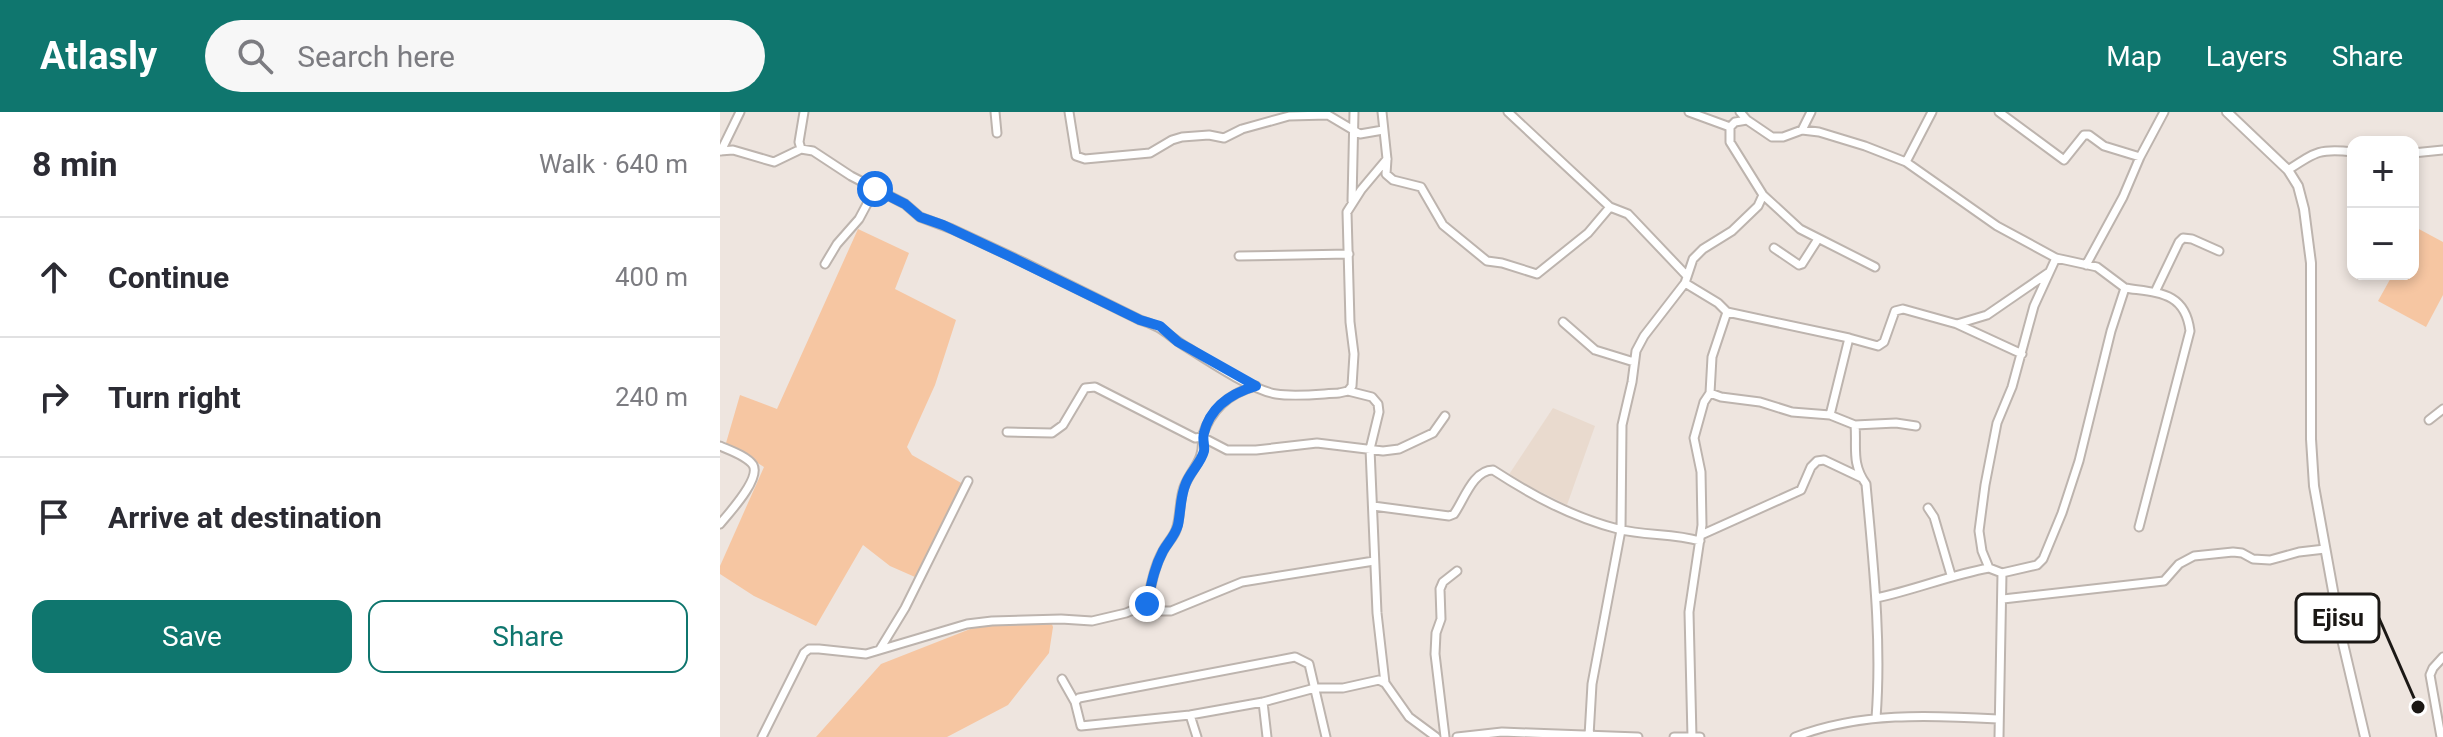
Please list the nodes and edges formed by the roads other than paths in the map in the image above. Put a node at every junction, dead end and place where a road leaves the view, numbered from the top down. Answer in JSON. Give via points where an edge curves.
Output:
{"nodes":[{"id":1,"x":740,"y":112,"type":"edge"},
{"id":2,"x":804,"y":112,"type":"edge"},
{"id":3,"x":995,"y":112,"type":"edge"},
{"id":4,"x":1069,"y":112,"type":"edge"},
{"id":5,"x":1354,"y":112,"type":"edge"},
{"id":6,"x":1382,"y":112,"type":"edge"},
{"id":7,"x":1508,"y":112,"type":"edge"},
{"id":8,"x":1689,"y":112,"type":"edge"},
{"id":9,"x":1740,"y":112,"type":"edge"},
{"id":10,"x":1811,"y":112,"type":"edge"},
{"id":11,"x":1932,"y":112,"type":"edge"},
{"id":12,"x":1999,"y":112,"type":"edge"},
{"id":13,"x":2164,"y":112,"type":"edge"},
{"id":14,"x":1327,"y":113,"type":"edge"},
{"id":15,"x":2229,"y":113,"type":"edge"},
{"id":16,"x":1747,"y":120,"type":"junction"},
{"id":17,"x":1730,"y":127,"type":"junction"},
{"id":18,"x":1352,"y":129,"type":"junction"},
{"id":19,"x":1383,"y":130,"type":"junction"},
{"id":20,"x":1802,"y":130,"type":"junction"},
{"id":21,"x":997,"y":133,"type":"dead end"},
{"id":22,"x":801,"y":149,"type":"junction"},
{"id":23,"x":2443,"y":150,"type":"edge"},
{"id":24,"x":720,"y":151,"type":"edge"},
{"id":25,"x":2347,"y":151,"type":"edge"},
{"id":26,"x":2419,"y":152,"type":"edge"},
{"id":27,"x":2140,"y":157,"type":"junction"},
{"id":28,"x":1387,"y":159,"type":"junction"},
{"id":29,"x":1906,"y":162,"type":"junction"},
{"id":30,"x":2288,"y":170,"type":"junction"},
{"id":31,"x":875,"y":189,"type":"junction"},
{"id":32,"x":1763,"y":195,"type":"junction"},
{"id":33,"x":1352,"y":204,"type":"junction"},
{"id":34,"x":1610,"y":207,"type":"junction"},
{"id":35,"x":1818,"y":239,"type":"junction"},
{"id":36,"x":1774,"y":248,"type":"dead end"},
{"id":37,"x":2219,"y":251,"type":"dead end"},
{"id":38,"x":1349,"y":254,"type":"junction"},
{"id":39,"x":1239,"y":256,"type":"dead end"},
{"id":40,"x":2056,"y":258,"type":"junction"},
{"id":41,"x":825,"y":264,"type":"dead end"},
{"id":42,"x":2086,"y":265,"type":"junction"},
{"id":43,"x":1875,"y":267,"type":"dead end"},
{"id":44,"x":2050,"y":272,"type":"junction"},
{"id":45,"x":1686,"y":280,"type":"junction"},
{"id":46,"x":2125,"y":288,"type":"junction"},
{"id":47,"x":2155,"y":292,"type":"junction"},
{"id":48,"x":1727,"y":312,"type":"junction"},
{"id":49,"x":1563,"y":322,"type":"dead end"},
{"id":50,"x":1957,"y":324,"type":"junction"},
{"id":51,"x":1849,"y":338,"type":"junction"},
{"id":52,"x":2022,"y":354,"type":"junction"},
{"id":53,"x":1634,"y":362,"type":"junction"},
{"id":54,"x":1256,"y":386,"type":"junction"},
{"id":55,"x":1348,"y":391,"type":"junction"},
{"id":56,"x":1710,"y":393,"type":"junction"},
{"id":57,"x":2443,"y":409,"type":"edge"},
{"id":58,"x":1830,"y":415,"type":"junction"},
{"id":59,"x":1445,"y":416,"type":"dead end"},
{"id":60,"x":2429,"y":420,"type":"dead end"},
{"id":61,"x":1855,"y":425,"type":"junction"},
{"id":62,"x":1916,"y":426,"type":"dead end"},
{"id":63,"x":1007,"y":432,"type":"dead end"},
{"id":64,"x":1202,"y":437,"type":"junction"},
{"id":65,"x":720,"y":446,"type":"edge"},
{"id":66,"x":1370,"y":449,"type":"junction"},
{"id":67,"x":1862,"y":478,"type":"junction"},
{"id":68,"x":968,"y":481,"type":"dead end"},
{"id":69,"x":1373,"y":506,"type":"junction"},
{"id":70,"x":1928,"y":508,"type":"dead end"},
{"id":71,"x":720,"y":524,"type":"edge"},
{"id":72,"x":2139,"y":527,"type":"dead end"},
{"id":73,"x":1621,"y":530,"type":"junction"},
{"id":74,"x":1700,"y":538,"type":"junction"},
{"id":75,"x":2325,"y":549,"type":"junction"},
{"id":76,"x":1374,"y":561,"type":"junction"},
{"id":77,"x":1989,"y":568,"type":"junction"},
{"id":78,"x":1457,"y":571,"type":"dead end"},
{"id":79,"x":2002,"y":573,"type":"junction"},
{"id":80,"x":1951,"y":575,"type":"junction"},
{"id":81,"x":1876,"y":598,"type":"junction"},
{"id":82,"x":2003,"y":599,"type":"junction"},
{"id":83,"x":1147,"y":604,"type":"junction"},
{"id":84,"x":880,"y":649,"type":"junction"},
{"id":85,"x":2443,"y":657,"type":"edge"},
{"id":86,"x":1062,"y":679,"type":"dead end"},
{"id":87,"x":1385,"y":683,"type":"junction"},
{"id":88,"x":1315,"y":688,"type":"junction"},
{"id":89,"x":1075,"y":702,"type":"junction"},
{"id":90,"x":1263,"y":702,"type":"junction"},
{"id":91,"x":1190,"y":715,"type":"junction"},
{"id":92,"x":1876,"y":718,"type":"junction"},
{"id":93,"x":1998,"y":719,"type":"junction"},
{"id":94,"x":1081,"y":726,"type":"junction"},
{"id":95,"x":1503,"y":735,"type":"edge"},
{"id":96,"x":1589,"y":736,"type":"edge"},
{"id":97,"x":762,"y":737,"type":"edge"},
{"id":98,"x":1081,"y":737,"type":"edge"},
{"id":99,"x":1197,"y":737,"type":"edge"},
{"id":100,"x":1267,"y":737,"type":"edge"},
{"id":101,"x":1326,"y":737,"type":"edge"},
{"id":102,"x":1436,"y":737,"type":"edge"},
{"id":103,"x":1445,"y":737,"type":"edge"},
{"id":104,"x":1457,"y":737,"type":"edge"},
{"id":105,"x":1638,"y":737,"type":"edge"},
{"id":106,"x":1674,"y":737,"type":"edge"},
{"id":107,"x":1692,"y":737,"type":"edge"},
{"id":108,"x":1700,"y":737,"type":"edge"},
{"id":109,"x":1795,"y":737,"type":"edge"},
{"id":110,"x":1999,"y":737,"type":"edge"},
{"id":111,"x":2365,"y":737,"type":"edge"},
{"id":112,"x":2441,"y":737,"type":"edge"}],
"edges":[{"from":1,"to":24,"type":"street"},
{"from":2,"to":22,"type":"street"},
{"from":3,"to":21,"type":"street"},
{"from":4,"to":14,"type":"street","via":[[1076,156],[1085,159],[1150,153],[1182,137],[1224,138],[1289,116]]},
{"from":5,"to":18,"type":"street"},
{"from":6,"to":19,"type":"street"},
{"from":7,"to":34,"type":"street"},
{"from":8,"to":17,"type":"street"},
{"from":9,"to":16,"type":"street"},
{"from":10,"to":20,"type":"street"},
{"from":11,"to":29,"type":"street"},
{"from":12,"to":27,"type":"street","via":[[2064,160],[2084,135]]},
{"from":13,"to":27,"type":"street"},
{"from":14,"to":18,"type":"street"},
{"from":15,"to":30,"type":"street"},
{"from":16,"to":17,"type":"street"},
{"from":16,"to":20,"type":"street","via":[[1778,138]]},
{"from":17,"to":32,"type":"street","via":[[1730,142]]},
{"from":18,"to":19,"type":"street","via":[[1360,134]]},
{"from":18,"to":33,"type":"street"},
{"from":19,"to":28,"type":"street"},
{"from":20,"to":29,"type":"street"},
{"from":22,"to":24,"type":"street","via":[[774,162]]},
{"from":22,"to":31,"type":"street"},
{"from":23,"to":26,"type":"street"},
{"from":25,"to":30,"type":"street","via":[[2311,154]]},
{"from":27,"to":42,"type":"street"},
{"from":28,"to":33,"type":"street"},
{"from":28,"to":34,"type":"street","via":[[1386,174],[1421,187],[1443,225],[1487,261],[1531,274],[1574,246]]},
{"from":29,"to":40,"type":"street","via":[[1997,226]]},
{"from":30,"to":75,"type":"street","via":[[2304,209],[2311,263],[2311,439]]},
{"from":31,"to":41,"type":"street"},
{"from":31,"to":54,"type":"street","via":[[920,217],[1160,326],[1178,342]]},
{"from":32,"to":35,"type":"street"},
{"from":32,"to":45,"type":"street","via":[[1732,231],[1693,259]]},
{"from":33,"to":38,"type":"street","via":[[1347,212]]},
{"from":34,"to":45,"type":"street","via":[[1628,214]]},
{"from":35,"to":36,"type":"street","via":[[1799,265]]},
{"from":35,"to":43,"type":"street"},
{"from":37,"to":47,"type":"street","via":[[2183,238]]},
{"from":38,"to":39,"type":"street"},
{"from":38,"to":55,"type":"street","via":[[1354,354]]},
{"from":40,"to":42,"type":"street"},
{"from":40,"to":44,"type":"street"},
{"from":42,"to":46,"type":"street"},
{"from":44,"to":50,"type":"street","via":[[1987,315]]},
{"from":44,"to":52,"type":"street","via":[[2034,306]]},
{"from":45,"to":48,"type":"street"},
{"from":45,"to":53,"type":"street","via":[[1644,336]]},
{"from":46,"to":47,"type":"street"},
{"from":46,"to":79,"type":"street","via":[[2079,461],[2043,559]]},
{"from":47,"to":72,"type":"street","via":[[2186,311],[2190,331]]},
{"from":48,"to":51,"type":"street"},
{"from":48,"to":56,"type":"street","via":[[1712,357]]},
{"from":49,"to":53,"type":"street","via":[[1595,350]]},
{"from":50,"to":51,"type":"street","via":[[1903,309],[1895,311],[1878,346]]},
{"from":50,"to":52,"type":"street"},
{"from":51,"to":58,"type":"street"},
{"from":52,"to":77,"type":"street","via":[[1997,423],[1985,485],[1979,531]]},
{"from":53,"to":73,"type":"street","via":[[1622,425]]},
{"from":54,"to":55,"type":"street","via":[[1282,395]]},
{"from":54,"to":64,"type":"street","via":[[1223,402]]},
{"from":55,"to":66,"type":"street","via":[[1372,397],[1378,404]]},
{"from":56,"to":58,"type":"street"},
{"from":56,"to":74,"type":"street","via":[[1694,432],[1701,472]]},
{"from":57,"to":60,"type":"street"},
{"from":58,"to":61,"type":"street"},
{"from":59,"to":66,"type":"street","via":[[1433,433],[1399,449]]},
{"from":61,"to":62,"type":"street"},
{"from":61,"to":67,"type":"street","via":[[1855,457]]},
{"from":63,"to":64,"type":"street","via":[[1052,433],[1063,425],[1085,388],[1095,387]]},
{"from":64,"to":66,"type":"street","via":[[1227,450],[1317,443]]},
{"from":64,"to":83,"type":"street","via":[[1204,450],[1187,478],[1174,536],[1163,550]]},
{"from":65,"to":71,"type":"street","via":[[744,457],[754,474]]},
{"from":66,"to":69,"type":"street"},
{"from":67,"to":74,"type":"street","via":[[1817,461],[1801,490]]},
{"from":67,"to":81,"type":"street"},
{"from":68,"to":84,"type":"street"},
{"from":69,"to":73,"type":"street","via":[[1449,516],[1478,475],[1493,470],[1533,497]]},
{"from":69,"to":76,"type":"street"},
{"from":70,"to":80,"type":"street"},
{"from":73,"to":74,"type":"street"},
{"from":73,"to":96,"type":"street","via":[[1592,684]]},
{"from":74,"to":107,"type":"street","via":[[1689,612]]},
{"from":75,"to":82,"type":"street","via":[[2270,560],[2233,552],[2194,556],[2164,581]]},
{"from":75,"to":111,"type":"street"},
{"from":76,"to":83,"type":"street","via":[[1242,582],[1171,611]]},
{"from":76,"to":87,"type":"street"},
{"from":77,"to":79,"type":"street"},
{"from":77,"to":80,"type":"street"},
{"from":78,"to":103,"type":"street","via":[[1440,589],[1436,643]]},
{"from":79,"to":82,"type":"street"},
{"from":80,"to":81,"type":"street"},
{"from":81,"to":92,"type":"street"},
{"from":82,"to":93,"type":"street"},
{"from":83,"to":84,"type":"street","via":[[1092,621],[967,624]]},
{"from":84,"to":97,"type":"street","via":[[866,654],[809,649]]},
{"from":85,"to":112,"type":"street","via":[[2430,675]]},
{"from":86,"to":89,"type":"street"},
{"from":87,"to":88,"type":"street"},
{"from":87,"to":102,"type":"street","via":[[1409,717]]},
{"from":88,"to":89,"type":"street","via":[[1309,664],[1295,657]]},
{"from":88,"to":90,"type":"street"},
{"from":88,"to":101,"type":"street"},
{"from":89,"to":94,"type":"street"},
{"from":90,"to":91,"type":"street"},
{"from":90,"to":100,"type":"street"},
{"from":91,"to":94,"type":"street"},
{"from":91,"to":99,"type":"street"},
{"from":92,"to":93,"type":"street"},
{"from":92,"to":109,"type":"street"},
{"from":93,"to":110,"type":"street"},
{"from":94,"to":98,"type":"street"},
{"from":95,"to":96,"type":"street"},
{"from":95,"to":104,"type":"street"},
{"from":96,"to":105,"type":"street"},
{"from":106,"to":107,"type":"street"},
{"from":107,"to":108,"type":"street"}]}
